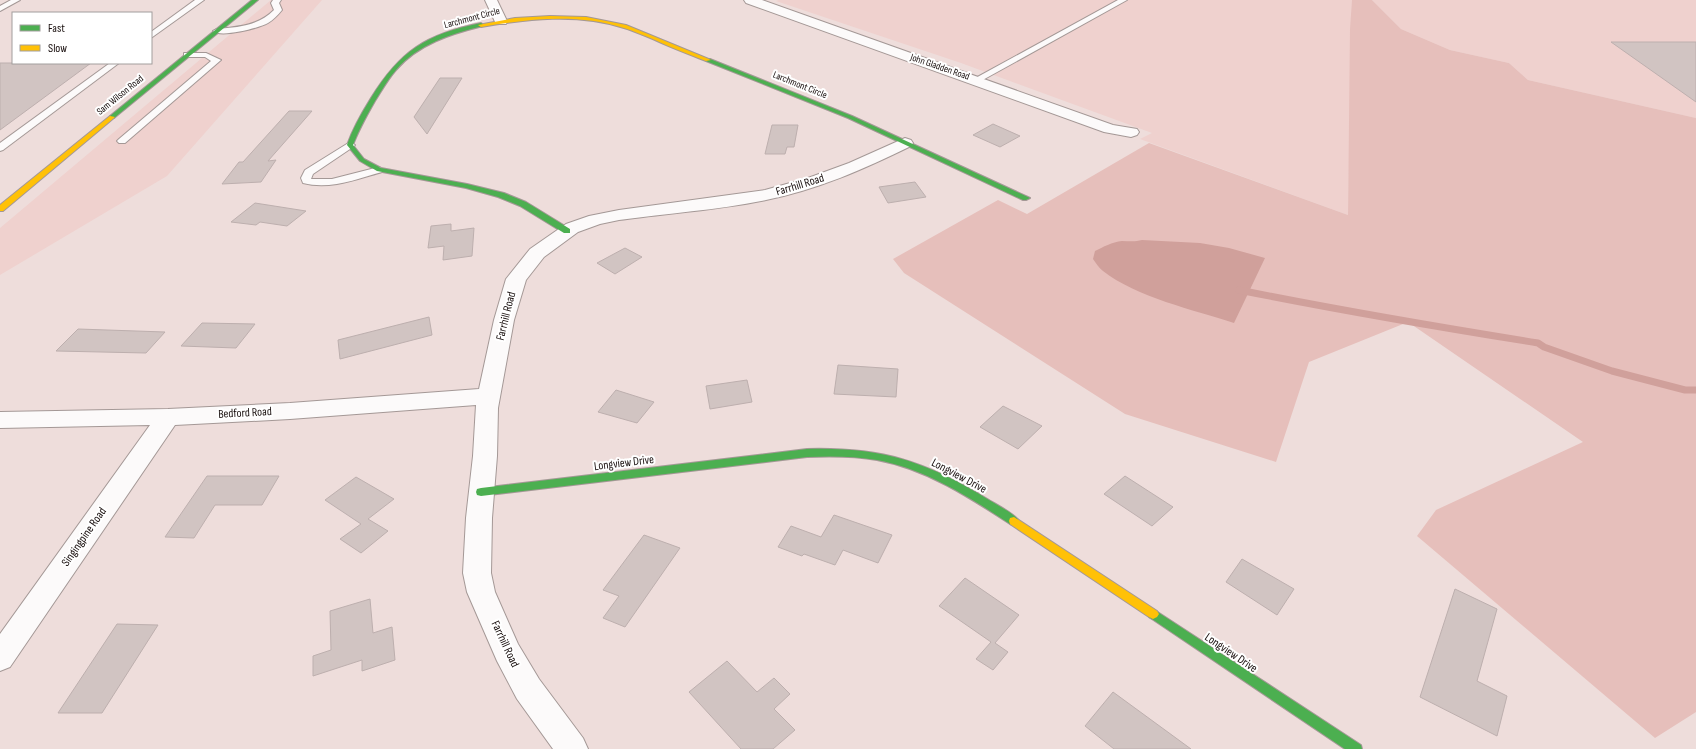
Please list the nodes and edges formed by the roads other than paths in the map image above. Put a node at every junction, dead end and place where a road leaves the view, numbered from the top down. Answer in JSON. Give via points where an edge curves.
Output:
{"nodes":[{"id":1,"x":16,"y":0,"type":"edge"},
{"id":2,"x":200,"y":0,"type":"edge"},
{"id":3,"x":255,"y":0,"type":"edge"},
{"id":4,"x":277,"y":0,"type":"edge"},
{"id":5,"x":491,"y":0,"type":"edge"},
{"id":6,"x":750,"y":0,"type":"edge"},
{"id":7,"x":1123,"y":0,"type":"edge"},
{"id":8,"x":0,"y":9,"type":"edge"},
{"id":9,"x":501,"y":21,"type":"junction"},
{"id":10,"x":217,"y":31,"type":"junction"},
{"id":11,"x":152,"y":35,"type":"edge"},
{"id":12,"x":187,"y":55,"type":"junction"},
{"id":13,"x":114,"y":64,"type":"edge"},
{"id":14,"x":976,"y":80,"type":"junction"},
{"id":15,"x":1131,"y":132,"type":"dead end"},
{"id":16,"x":122,"y":141,"type":"dead end"},
{"id":17,"x":905,"y":143,"type":"junction"},
{"id":18,"x":350,"y":145,"type":"junction"},
{"id":19,"x":0,"y":148,"type":"edge"},
{"id":20,"x":379,"y":170,"type":"junction"},
{"id":21,"x":1026,"y":198,"type":"dead end"},
{"id":22,"x":0,"y":209,"type":"edge"},
{"id":23,"x":567,"y":231,"type":"junction"},
{"id":24,"x":489,"y":396,"type":"junction"},
{"id":25,"x":168,"y":417,"type":"junction"},
{"id":26,"x":0,"y":420,"type":"edge"},
{"id":27,"x":481,"y":492,"type":"junction"},
{"id":28,"x":0,"y":658,"type":"edge"},
{"id":29,"x":572,"y":749,"type":"edge"},
{"id":30,"x":1356,"y":749,"type":"edge"}],
"edges":[{"from":1,"to":8,"type":"lane"},
{"from":2,"to":11,"type":"lane"},
{"from":3,"to":10,"type":"street","name":"Sam Wilson Road"},
{"from":4,"to":10,"type":"lane","via":[[275,3],[278,10],[272,17],[255,27]]},
{"from":5,"to":9,"type":"street"},
{"from":6,"to":14,"type":"street","name":"John Gladden Road"},
{"from":7,"to":14,"type":"lane"},
{"from":9,"to":17,"type":"street","name":"Larchmont Circle","via":[[560,17],[594,19],[621,25],[843,115]]},
{"from":9,"to":18,"type":"street","name":"Larchmont Circle","via":[[435,40],[401,60],[356,125]]},
{"from":10,"to":12,"type":"street","name":"Sam Wilson Road"},
{"from":12,"to":16,"type":"lane","via":[[206,55],[217,60]]},
{"from":12,"to":22,"type":"street","name":"Sam Wilson Road"},
{"from":13,"to":19,"type":"lane"},
{"from":14,"to":15,"type":"street","name":"John Gladden Road","via":[[1110,129]]},
{"from":17,"to":21,"type":"street","name":"Larchmont Circle"},
{"from":17,"to":23,"type":"street","name":"Farrhill Road","via":[[855,167],[794,188],[750,198],[618,215]]},
{"from":18,"to":20,"type":"street","via":[[358,159]]},
{"from":18,"to":20,"type":"lane","via":[[310,172],[307,181],[325,182]]},
{"from":20,"to":23,"type":"street","via":[[500,195],[535,211]]},
{"from":23,"to":24,"type":"street","name":"Farrhill Road","via":[[537,253],[516,279],[504,320]]},
{"from":24,"to":25,"type":"street","name":"Bedford Road"},
{"from":24,"to":27,"type":"street","name":"Farrhill Road"},
{"from":25,"to":26,"type":"street","name":"Bedford Road"},
{"from":25,"to":28,"type":"street","name":"Singingpine Road"},
{"from":27,"to":29,"type":"street","name":"Farrhill Road","via":[[477,573],[481,592],[507,652],[528,689]]},
{"from":27,"to":30,"type":"street","name":"Longview Drive","via":[[807,453],[837,451],[888,458],[944,480],[997,510],[1292,709]]}]}
